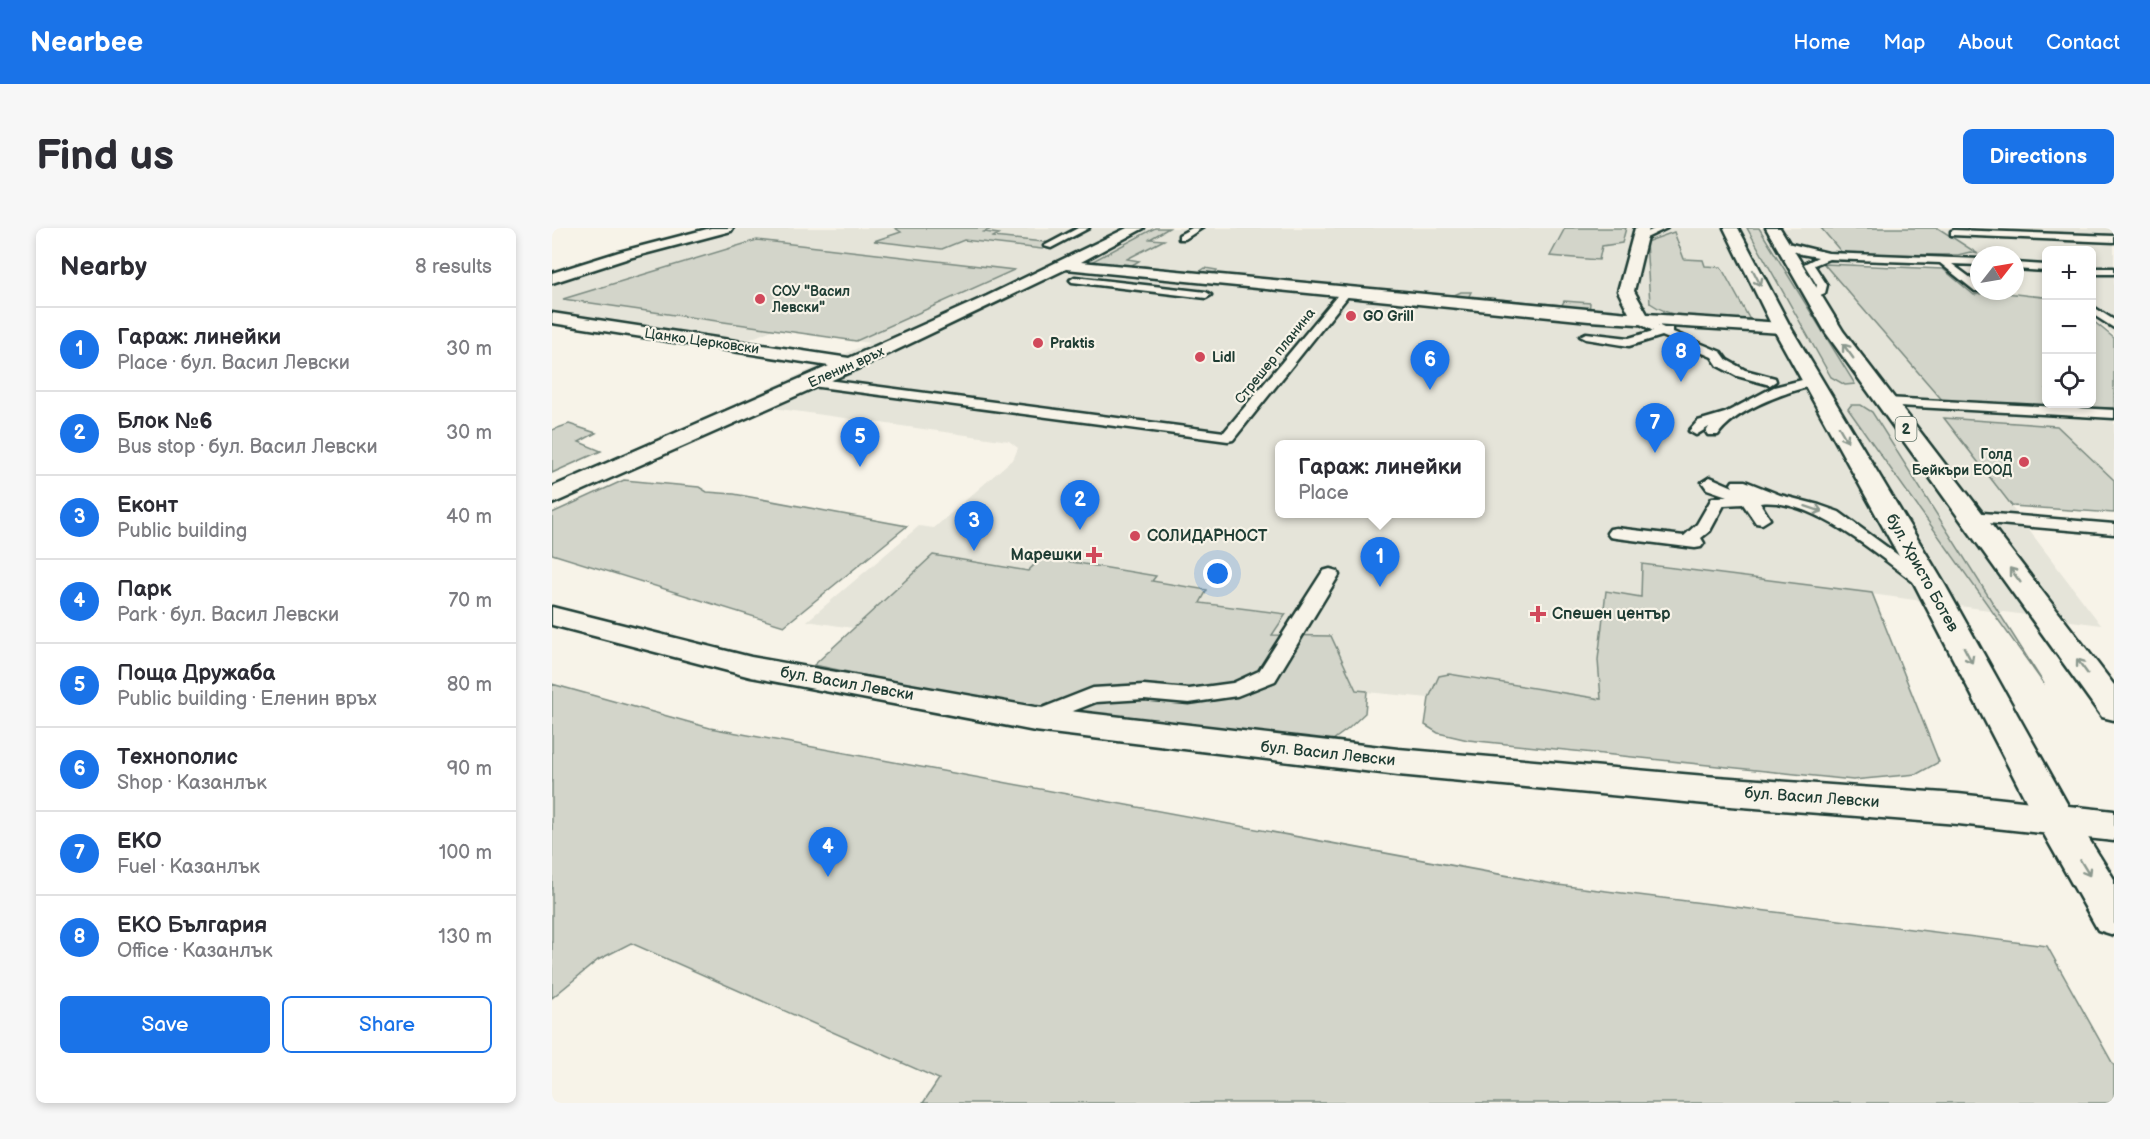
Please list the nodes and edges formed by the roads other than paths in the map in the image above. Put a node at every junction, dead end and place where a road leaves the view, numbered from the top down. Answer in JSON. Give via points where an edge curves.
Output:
{"nodes":[{"id":1,"x":726,"y":228,"type":"edge"},
{"id":2,"x":1084,"y":228,"type":"edge"},
{"id":3,"x":1137,"y":228,"type":"edge"},
{"id":4,"x":1198,"y":228,"type":"edge"},
{"id":5,"x":1663,"y":228,"type":"edge"},
{"id":6,"x":1731,"y":228,"type":"edge"},
{"id":7,"x":1951,"y":231,"type":"edge"},
{"id":8,"x":1641,"y":233,"type":"edge"},
{"id":9,"x":1779,"y":233,"type":"edge"},
{"id":10,"x":1182,"y":237,"type":"dead end"},
{"id":11,"x":2114,"y":239,"type":"edge"},
{"id":12,"x":1048,"y":246,"type":"dead end"},
{"id":13,"x":1972,"y":246,"type":"edge"},
{"id":14,"x":597,"y":250,"type":"dead end"},
{"id":15,"x":630,"y":254,"type":"junction"},
{"id":16,"x":1828,"y":256,"type":"junction"},
{"id":17,"x":1943,"y":261,"type":"junction"},
{"id":18,"x":1970,"y":262,"type":"edge"},
{"id":19,"x":1238,"y":267,"type":"dead end"},
{"id":20,"x":2024,"y":267,"type":"edge"},
{"id":21,"x":2042,"y":268,"type":"edge"},
{"id":22,"x":2096,"y":271,"type":"edge"},
{"id":23,"x":2114,"y":272,"type":"edge"},
{"id":24,"x":1071,"y":273,"type":"junction"},
{"id":25,"x":552,"y":278,"type":"edge"},
{"id":26,"x":1218,"y":280,"type":"junction"},
{"id":27,"x":1970,"y":281,"type":"edge"},
{"id":28,"x":1438,"y":285,"type":"dead end"},
{"id":29,"x":1345,"y":293,"type":"junction"},
{"id":30,"x":1195,"y":294,"type":"junction"},
{"id":31,"x":1206,"y":295,"type":"dead end"},
{"id":32,"x":1813,"y":295,"type":"junction"},
{"id":33,"x":1425,"y":301,"type":"junction"},
{"id":34,"x":2096,"y":312,"type":"edge"},
{"id":35,"x":552,"y":318,"type":"edge"},
{"id":36,"x":1641,"y":320,"type":"junction"},
{"id":37,"x":1714,"y":325,"type":"junction"},
{"id":38,"x":2114,"y":325,"type":"edge"},
{"id":39,"x":1782,"y":328,"type":"junction"},
{"id":40,"x":1662,"y":331,"type":"junction"},
{"id":41,"x":1586,"y":336,"type":"dead end"},
{"id":42,"x":852,"y":364,"type":"junction"},
{"id":43,"x":813,"y":382,"type":"junction"},
{"id":44,"x":1768,"y":384,"type":"junction"},
{"id":45,"x":1826,"y":386,"type":"junction"},
{"id":46,"x":1882,"y":396,"type":"junction"},
{"id":47,"x":1753,"y":403,"type":"junction"},
{"id":48,"x":1733,"y":414,"type":"junction"},
{"id":49,"x":2114,"y":414,"type":"edge"},
{"id":50,"x":1696,"y":431,"type":"dead end"},
{"id":51,"x":1713,"y":432,"type":"dead end"},
{"id":52,"x":1710,"y":482,"type":"dead end"},
{"id":53,"x":1749,"y":493,"type":"junction"},
{"id":54,"x":552,"y":496,"type":"edge"},
{"id":55,"x":1971,"y":517,"type":"junction"},
{"id":56,"x":1761,"y":519,"type":"dead end"},
{"id":57,"x":2114,"y":529,"type":"edge"},
{"id":58,"x":1616,"y":533,"type":"dead end"},
{"id":59,"x":1330,"y":575,"type":"dead end"},
{"id":60,"x":1930,"y":585,"type":"junction"},
{"id":61,"x":552,"y":616,"type":"edge"},
{"id":62,"x":2114,"y":709,"type":"edge"},
{"id":63,"x":1035,"y":719,"type":"junction"},
{"id":64,"x":2056,"y":820,"type":"junction"},
{"id":65,"x":2114,"y":826,"type":"edge"},
{"id":66,"x":2114,"y":917,"type":"edge"}],
"edges":[{"from":1,"to":15,"type":"main road"},
{"from":2,"to":12,"type":"lane"},
{"from":3,"to":24,"type":"main road","name":"Еленин връх"},
{"from":4,"to":10,"type":"lane"},
{"from":5,"to":8,"type":"lane"},
{"from":6,"to":39,"type":"main road","name":"бул. Христо Ботев","one_way":true},
{"from":7,"to":11,"type":"lane"},
{"from":7,"to":13,"type":"lane"},
{"from":8,"to":36,"type":"main road","via":[[1626,291]]},
{"from":9,"to":16,"type":"lane","via":[[1804,252]]},
{"from":9,"to":32,"type":"main road","number":"2"},
{"from":14,"to":15,"type":"main road"},
{"from":15,"to":25,"type":"main road"},
{"from":16,"to":17,"type":"lane"},
{"from":16,"to":32,"type":"lane","via":[[1809,264],[1822,285],[1821,291]]},
{"from":17,"to":18,"type":"lane"},
{"from":17,"to":27,"type":"lane"},
{"from":19,"to":26,"type":"main road"},
{"from":20,"to":21,"type":"lane"},
{"from":22,"to":23,"type":"lane"},
{"from":24,"to":26,"type":"main road"},
{"from":24,"to":30,"type":"lane"},
{"from":24,"to":42,"type":"main road","name":"Еленин връх"},
{"from":26,"to":29,"type":"main road"},
{"from":26,"to":30,"type":"lane"},
{"from":28,"to":33,"type":"main road"},
{"from":29,"to":33,"type":"main road"},
{"from":29,"to":43,"type":"lane","name":"Стрешер планина","via":[[1228,437]]},
{"from":30,"to":31,"type":"lane"},
{"from":46,"to":32,"type":"main road","number":"2","one_way":true,"via":[[1835,333]]},
{"from":33,"to":36,"type":"main road"},
{"from":34,"to":38,"type":"lane"},
{"from":35,"to":42,"type":"main road","name":"Цанко Церковски"},
{"from":36,"to":37,"type":"main road"},
{"from":36,"to":40,"type":"lane"},
{"from":37,"to":39,"type":"main road"},
{"from":37,"to":40,"type":"lane"},
{"from":39,"to":45,"type":"main road","name":"бул. Христо Ботев"},
{"from":40,"to":41,"type":"lane","via":[[1629,342]]},
{"from":40,"to":44,"type":"lane","via":[[1717,355],[1722,363]]},
{"from":42,"to":43,"type":"main road","name":"Еленин връх"},
{"from":43,"to":54,"type":"main road","name":"Еленин връх"},
{"from":44,"to":45,"type":"lane"},
{"from":44,"to":47,"type":"lane"},
{"from":45,"to":46,"type":"main road"},
{"from":45,"to":47,"type":"lane","via":[[1779,390]]},
{"from":45,"to":60,"type":"main road","name":"бул. Христо Ботев","one_way":true},
{"from":46,"to":49,"type":"lane"},
{"from":46,"to":55,"type":"main road","number":"2"},
{"from":47,"to":48,"type":"lane"},
{"from":48,"to":50,"type":"lane","via":[[1703,424]]},
{"from":48,"to":51,"type":"lane","via":[[1718,423]]},
{"from":52,"to":53,"type":"lane","via":[[1713,486]]},
{"from":53,"to":56,"type":"lane"},
{"from":53,"to":58,"type":"lane","via":[[1718,501],[1704,527],[1692,537],[1695,543]]},
{"from":53,"to":60,"type":"lane","one_way":true,"via":[[1833,516]]},
{"from":55,"to":57,"type":"lane"},
{"from":62,"to":55,"type":"main road","number":"2","one_way":true},
{"from":59,"to":63,"type":"lane","via":[[1267,676],[1237,689],[1189,696],[1144,692],[1093,695]]},
{"from":60,"to":64,"type":"main road","name":"бул. Христо Ботев","one_way":true},
{"from":61,"to":63,"type":"main road","name":"бул. Васил Левски","via":[[752,667]]},
{"from":63,"to":64,"type":"main road","name":"бул. Васил Левски","via":[[1398,762]]},
{"from":64,"to":65,"type":"main road","name":"бул. Васил Левски"},
{"from":64,"to":66,"type":"main road","name":"бул. Христо Ботев","one_way":true}]}
